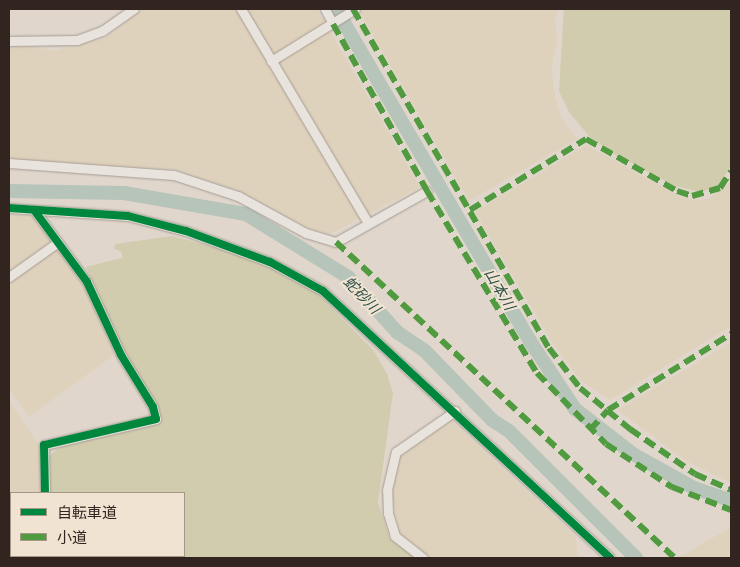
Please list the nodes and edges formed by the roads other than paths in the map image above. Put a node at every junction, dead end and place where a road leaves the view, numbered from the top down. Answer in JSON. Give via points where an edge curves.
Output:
{"nodes":[{"id":1,"x":134,"y":9,"type":"edge"},
{"id":2,"x":241,"y":9,"type":"edge"},
{"id":3,"x":325,"y":9,"type":"edge"},
{"id":4,"x":353,"y":10,"type":"edge"},
{"id":5,"x":334,"y":23,"type":"junction"},
{"id":6,"x":9,"y":41,"type":"edge"},
{"id":7,"x":271,"y":61,"type":"junction"},
{"id":8,"x":9,"y":163,"type":"edge"},
{"id":9,"x":427,"y":191,"type":"dead end"},
{"id":10,"x":9,"y":208,"type":"edge"},
{"id":11,"x":34,"y":210,"type":"junction"},
{"id":12,"x":368,"y":223,"type":"junction"},
{"id":13,"x":58,"y":242,"type":"junction"},
{"id":14,"x":9,"y":277,"type":"edge"},
{"id":15,"x":455,"y":411,"type":"junction"},
{"id":16,"x":45,"y":492,"type":"edge"},
{"id":17,"x":423,"y":558,"type":"edge"},
{"id":18,"x":610,"y":558,"type":"edge"}],
"edges":[{"from":1,"to":6,"type":"street","via":[[102,31],[78,40]]},
{"from":2,"to":7,"type":"street"},
{"from":3,"to":5,"type":"street"},
{"from":4,"to":5,"type":"street"},
{"from":5,"to":7,"type":"street"},
{"from":7,"to":12,"type":"street"},
{"from":8,"to":12,"type":"street","via":[[174,175],[238,196],[306,233],[336,242]]},
{"from":9,"to":12,"type":"street"},
{"from":10,"to":11,"type":"street"},
{"from":11,"to":13,"type":"street"},
{"from":11,"to":15,"type":"street","via":[[128,216],[194,233],[270,262],[323,291]]},
{"from":13,"to":14,"type":"street"},
{"from":13,"to":16,"type":"street","via":[[87,282],[121,355],[153,407],[156,419],[44,445]]},
{"from":15,"to":17,"type":"street","via":[[396,452],[387,490],[388,513],[395,536]]},
{"from":15,"to":18,"type":"street"}]}
